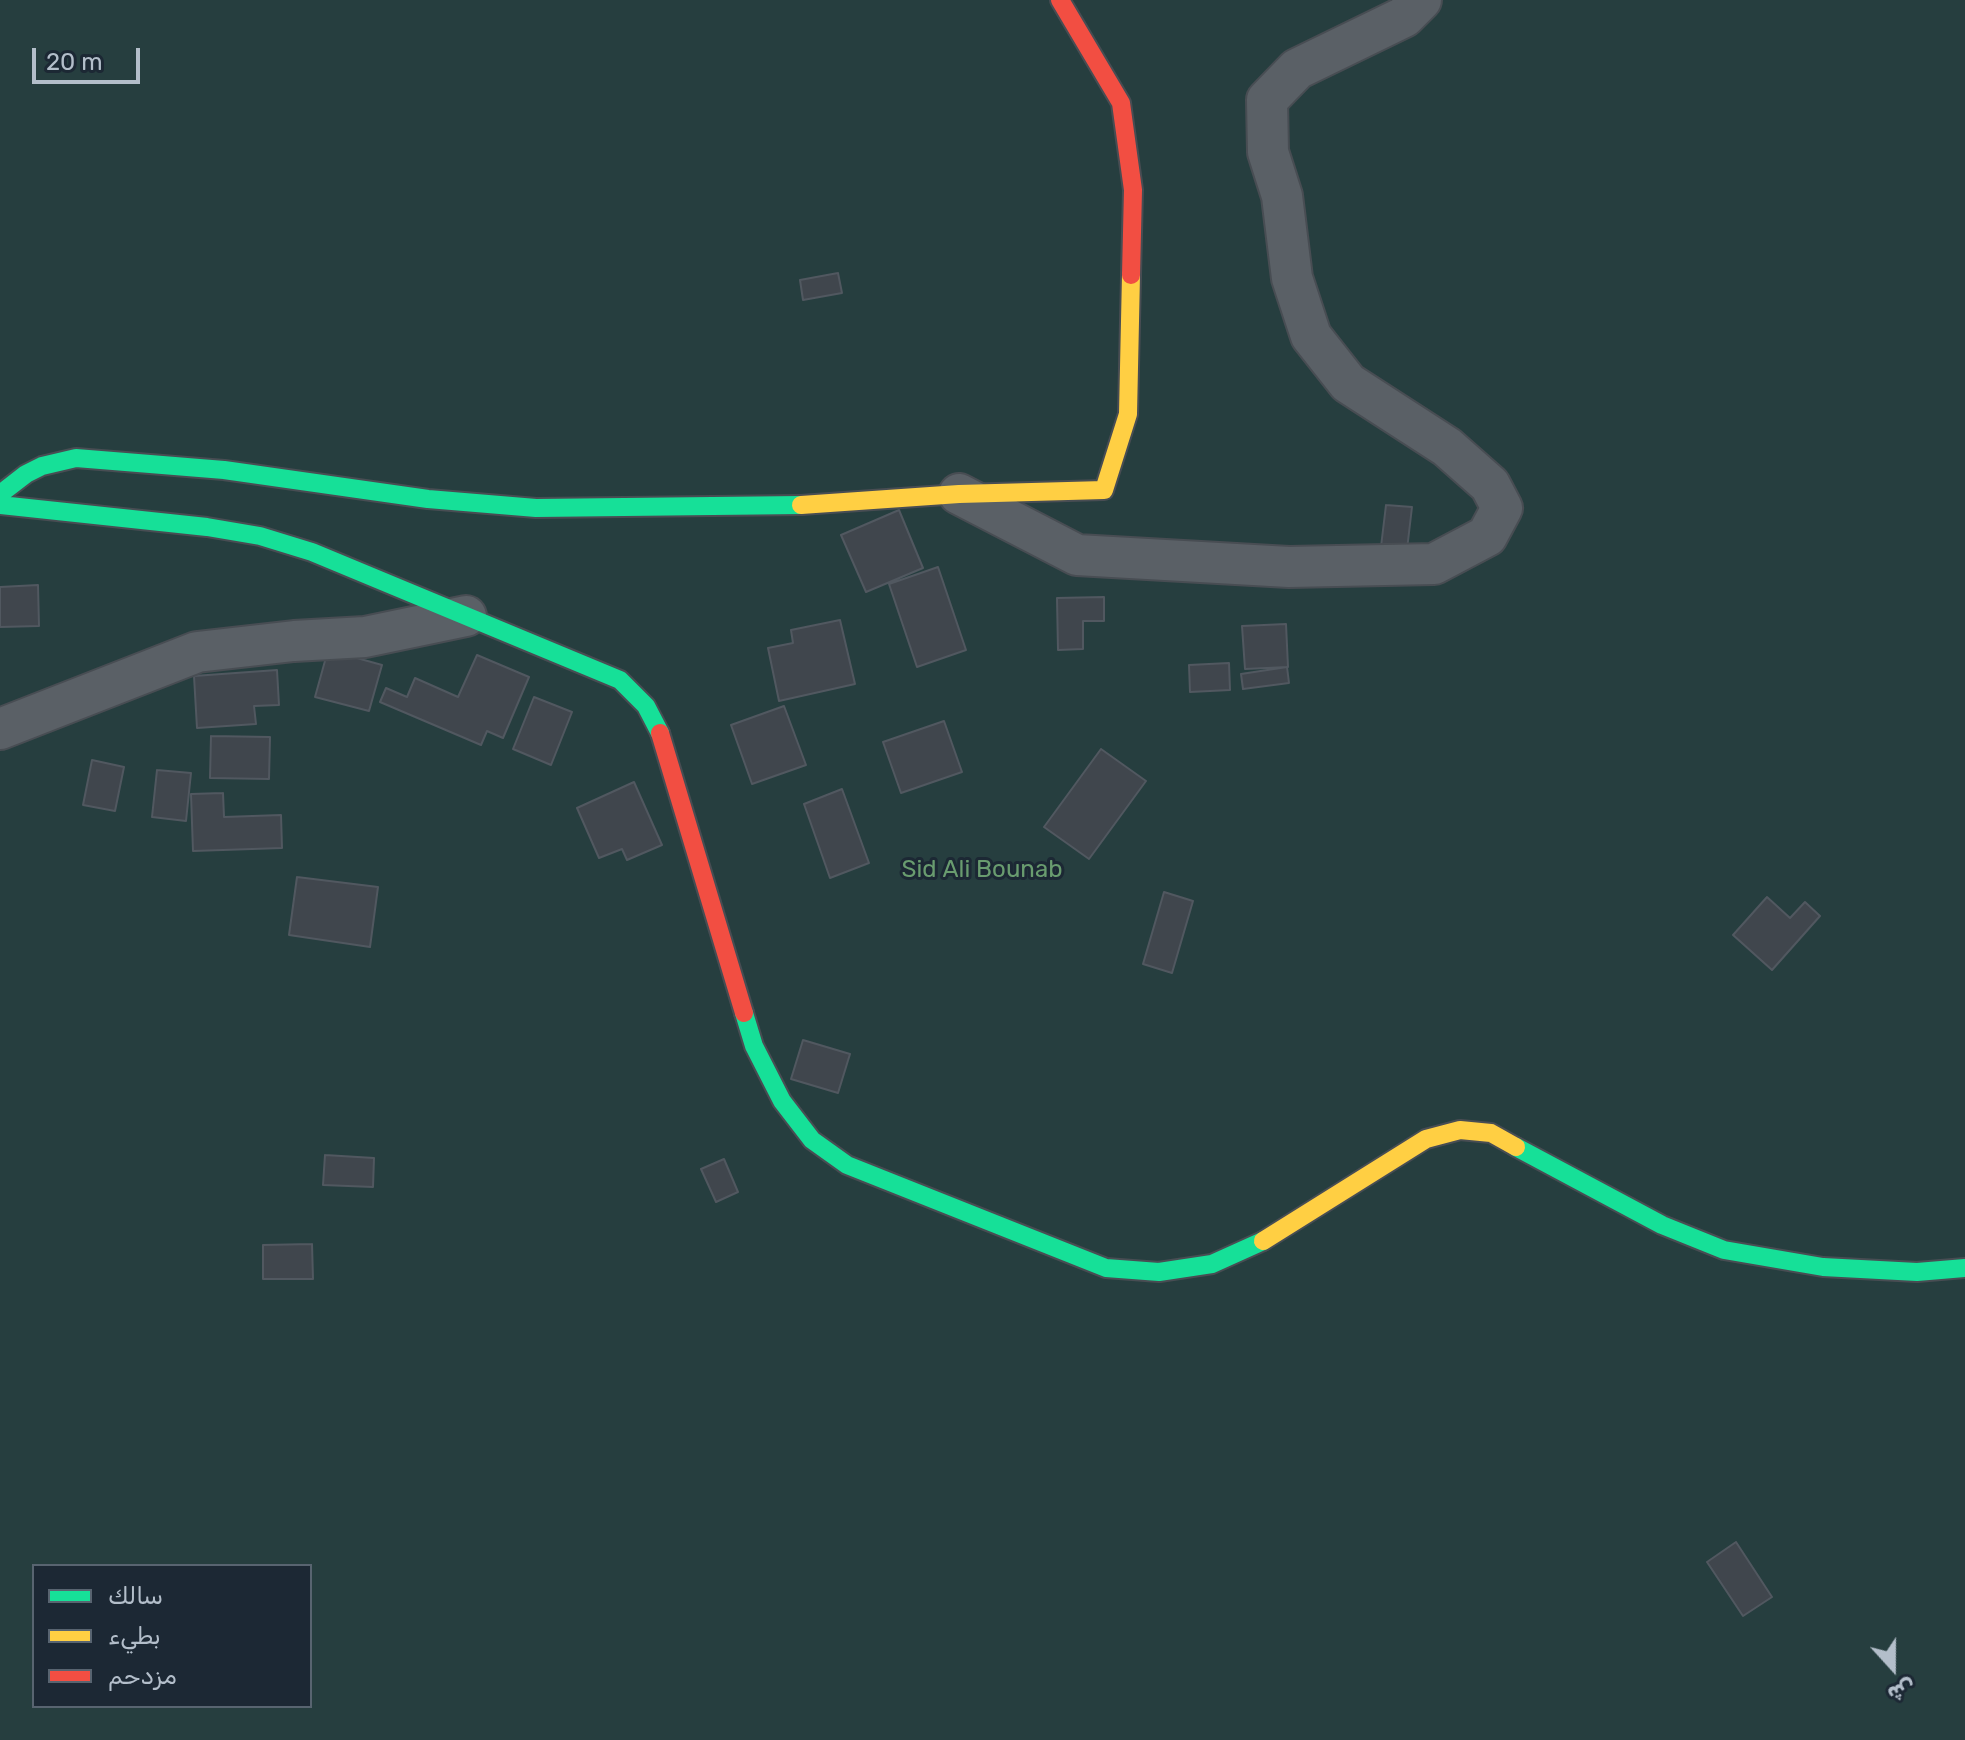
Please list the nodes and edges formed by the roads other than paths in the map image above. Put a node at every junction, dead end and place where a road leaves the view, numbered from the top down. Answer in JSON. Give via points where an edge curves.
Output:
{"nodes":[{"id":1,"x":1060,"y":0,"type":"edge"},
{"id":2,"x":1421,"y":0,"type":"edge"},
{"id":3,"x":0,"y":494,"type":"edge"},
{"id":4,"x":959,"y":494,"type":"junction"},
{"id":5,"x":0,"y":505,"type":"edge"},
{"id":6,"x":466,"y":616,"type":"junction"},
{"id":7,"x":0,"y":729,"type":"edge"},
{"id":8,"x":1965,"y":1268,"type":"edge"}],
"edges":[{"from":1,"to":4,"type":"main road","via":[[1121,103],[1133,190],[1128,414],[1104,490]]},
{"from":2,"to":4,"type":"street","via":[[1404,17],[1297,69],[1267,100],[1268,152],[1282,196],[1292,278],[1311,336],[1348,383],[1447,447],[1490,485],[1502,508],[1487,536],[1434,564],[1289,567],[1077,555]]},
{"from":3,"to":4,"type":"main road","via":[[42,466],[94,458],[536,508],[798,505]]},
{"from":5,"to":6,"type":"main road","via":[[260,536]]},
{"from":6,"to":7,"type":"street","via":[[365,637],[197,652]]},
{"from":6,"to":8,"type":"main road","via":[[620,680],[646,706],[663,739],[754,1046],[782,1101],[812,1140],[847,1165],[1106,1268],[1159,1272],[1212,1264],[1261,1242],[1426,1139],[1460,1130],[1491,1133],[1662,1225],[1724,1250],[1823,1267],[1917,1272]]}]}
